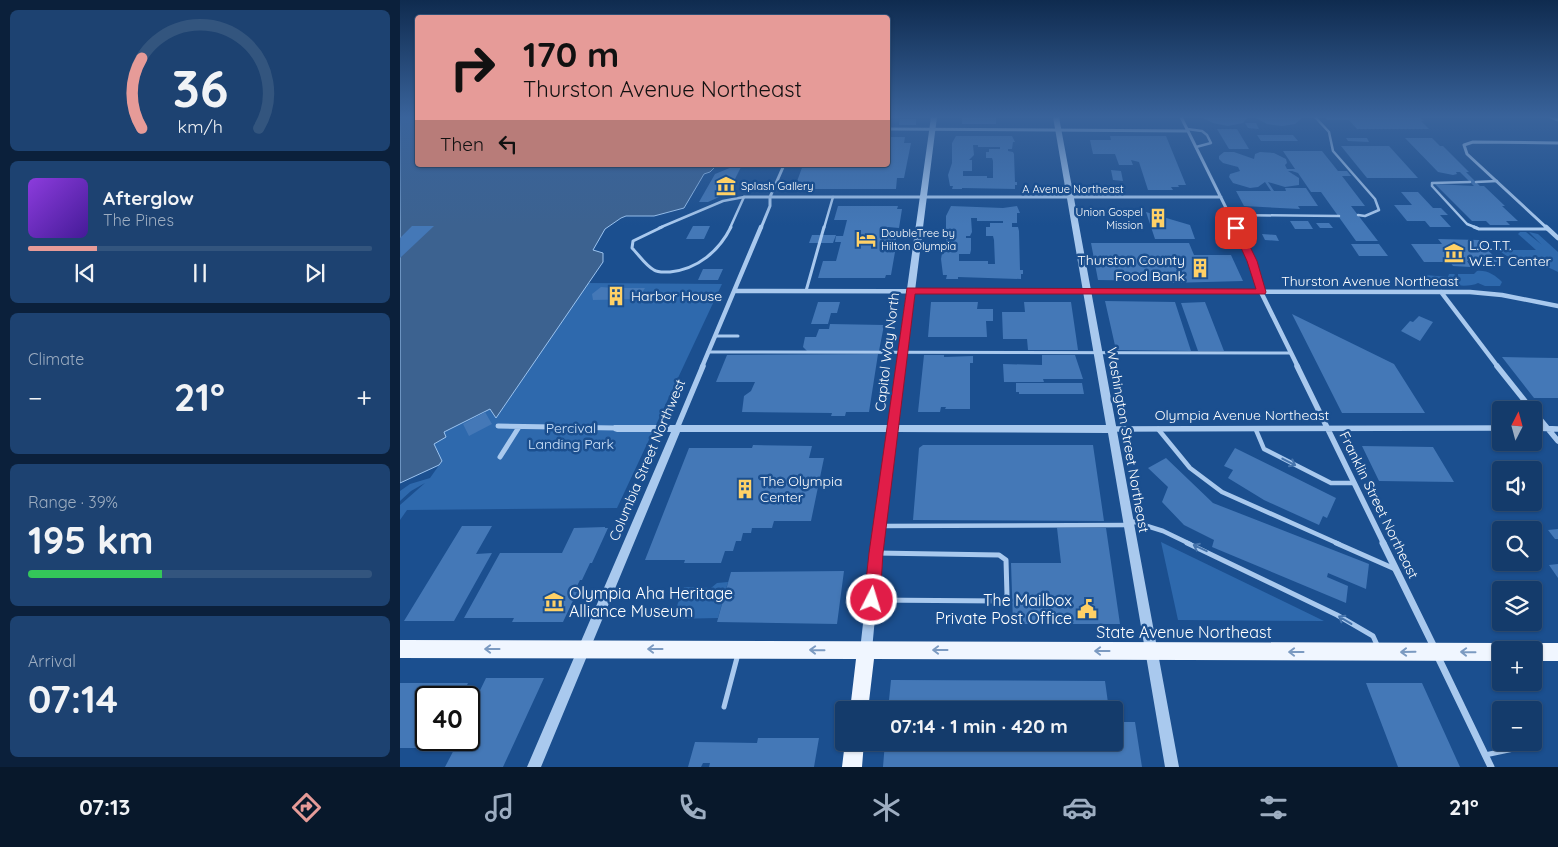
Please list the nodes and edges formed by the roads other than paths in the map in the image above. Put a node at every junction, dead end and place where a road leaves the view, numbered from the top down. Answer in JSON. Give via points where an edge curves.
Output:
{"nodes":[{"id":1,"x":930,"y":153,"type":"edge"},
{"id":2,"x":1063,"y":153,"type":"edge"},
{"id":3,"x":1199,"y":153,"type":"edge"},
{"id":4,"x":1335,"y":153,"type":"edge"},
{"id":5,"x":1466,"y":153,"type":"edge"},
{"id":6,"x":783,"y":167,"type":"edge"},
{"id":7,"x":1470,"y":182,"type":"dead end"},
{"id":8,"x":1476,"y":182,"type":"dead end"},
{"id":9,"x":1497,"y":182,"type":"junction"},
{"id":10,"x":744,"y":197,"type":"junction"},
{"id":11,"x":770,"y":197,"type":"junction"},
{"id":12,"x":833,"y":197,"type":"junction"},
{"id":13,"x":924,"y":197,"type":"junction"},
{"id":14,"x":1221,"y":197,"type":"junction"},
{"id":15,"x":1072,"y":198,"type":"junction"},
{"id":16,"x":1230,"y":215,"type":"junction"},
{"id":17,"x":1358,"y":215,"type":"dead end"},
{"id":18,"x":1339,"y":216,"type":"dead end"},
{"id":19,"x":1548,"y":229,"type":"junction"},
{"id":20,"x":1558,"y":238,"type":"edge"},
{"id":21,"x":910,"y":290,"type":"junction"},
{"id":22,"x":735,"y":291,"type":"junction"},
{"id":23,"x":806,"y":291,"type":"junction"},
{"id":24,"x":1087,"y":292,"type":"junction"},
{"id":25,"x":1261,"y":292,"type":"junction"},
{"id":26,"x":1441,"y":292,"type":"junction"},
{"id":27,"x":1558,"y":306,"type":"edge"},
{"id":28,"x":714,"y":336,"type":"junction"},
{"id":29,"x":738,"y":336,"type":"dead end"},
{"id":30,"x":708,"y":352,"type":"junction"},
{"id":31,"x":902,"y":352,"type":"junction"},
{"id":32,"x":1098,"y":352,"type":"junction"},
{"id":33,"x":1291,"y":353,"type":"junction"},
{"id":34,"x":1525,"y":401,"type":"edge"},
{"id":35,"x":1542,"y":421,"type":"edge"},
{"id":36,"x":498,"y":426,"type":"dead end"},
{"id":37,"x":519,"y":427,"type":"junction"},
{"id":38,"x":617,"y":428,"type":"joint"},
{"id":39,"x":676,"y":428,"type":"junction"},
{"id":40,"x":892,"y":428,"type":"junction"},
{"id":41,"x":1492,"y":428,"type":"edge"},
{"id":42,"x":1542,"y":428,"type":"edge"},
{"id":43,"x":1548,"y":428,"type":"junction"},
{"id":44,"x":1111,"y":429,"type":"junction"},
{"id":45,"x":1158,"y":429,"type":"junction"},
{"id":46,"x":1329,"y":429,"type":"junction"},
{"id":47,"x":1558,"y":429,"type":"edge"},
{"id":48,"x":1256,"y":430,"type":"junction"},
{"id":49,"x":1558,"y":441,"type":"edge"},
{"id":50,"x":500,"y":457,"type":"dead end"},
{"id":51,"x":1354,"y":483,"type":"junction"},
{"id":52,"x":1128,"y":522,"type":"junction"},
{"id":53,"x":880,"y":526,"type":"junction"},
{"id":54,"x":876,"y":553,"type":"junction"},
{"id":55,"x":1396,"y":570,"type":"junction"},
{"id":56,"x":872,"y":600,"type":"junction"},
{"id":57,"x":584,"y":648,"type":"junction"},
{"id":58,"x":400,"y":649,"type":"edge"},
{"id":59,"x":739,"y":649,"type":"junction"},
{"id":60,"x":866,"y":650,"type":"junction"},
{"id":61,"x":1151,"y":651,"type":"junction"},
{"id":62,"x":1436,"y":651,"type":"junction"},
{"id":63,"x":1380,"y":652,"type":"junction"},
{"id":64,"x":1492,"y":652,"type":"edge"},
{"id":65,"x":1542,"y":652,"type":"edge"},
{"id":66,"x":1558,"y":652,"type":"edge"},
{"id":67,"x":860,"y":701,"type":"edge"},
{"id":68,"x":724,"y":707,"type":"dead end"},
{"id":69,"x":854,"y":751,"type":"edge"},
{"id":70,"x":1504,"y":751,"type":"edge"},
{"id":71,"x":1485,"y":755,"type":"junction"},
{"id":72,"x":534,"y":767,"type":"edge"},
{"id":73,"x":852,"y":767,"type":"edge"},
{"id":74,"x":1172,"y":767,"type":"edge"},
{"id":75,"x":1491,"y":767,"type":"edge"}],
"edges":[{"from":1,"to":13,"type":"street","name":"Capitol Way North"},
{"from":2,"to":15,"type":"street","name":"Washington Street Northeast"},
{"from":3,"to":14,"type":"street","name":"Franklin Street Northeast"},
{"from":4,"to":17,"type":"lane","via":[[1375,199],[1379,210],[1365,216]]},
{"from":5,"to":9,"type":"street"},
{"from":6,"to":11,"type":"street","name":"Columbia Street Northwest"},
{"from":7,"to":19,"type":"lane","via":[[1440,182],[1432,186],[1467,224],[1479,229]]},
{"from":8,"to":9,"type":"lane"},
{"from":9,"to":19,"type":"street"},
{"from":10,"to":10,"type":"lane","via":[[721,244],[690,266],[672,272],[655,271],[632,248],[633,241],[640,236],[723,202]]},
{"from":10,"to":11,"type":"street","name":"A Avenue Northeast"},
{"from":11,"to":12,"type":"street","name":"A Avenue Northeast"},
{"from":11,"to":22,"type":"street","name":"Columbia Street Northwest","via":[[770,206]]},
{"from":12,"to":13,"type":"street","name":"A Avenue Northeast"},
{"from":12,"to":23,"type":"lane"},
{"from":13,"to":15,"type":"street","name":"A Avenue Northeast"},
{"from":13,"to":21,"type":"street","name":"Capitol Way North"},
{"from":14,"to":15,"type":"street","name":"A Avenue Northeast"},
{"from":14,"to":16,"type":"street","name":"Franklin Street Northeast"},
{"from":15,"to":24,"type":"street","name":"Washington Street Northeast"},
{"from":16,"to":18,"type":"lane"},
{"from":16,"to":25,"type":"street","name":"Franklin Street Northeast","via":[[1252,261]]},
{"from":19,"to":20,"type":"street"},
{"from":21,"to":23,"type":"street","name":"Thurston Avenue Northeast"},
{"from":21,"to":24,"type":"street","name":"Thurston Avenue Northeast"},
{"from":21,"to":31,"type":"street","name":"Capitol Way North"},
{"from":22,"to":23,"type":"street","name":"Thurston Avenue Northeast"},
{"from":22,"to":28,"type":"street","name":"Columbia Street Northwest"},
{"from":24,"to":25,"type":"street","name":"Thurston Avenue Northeast"},
{"from":24,"to":32,"type":"street","name":"Washington Street Northeast"},
{"from":25,"to":26,"type":"street","name":"Thurston Avenue Northeast"},
{"from":25,"to":33,"type":"street","name":"Franklin Street Northeast"},
{"from":26,"to":27,"type":"street","name":"Thurston Avenue Northeast","via":[[1486,293]]},
{"from":26,"to":34,"type":"street"},
{"from":28,"to":29,"type":"lane"},
{"from":28,"to":30,"type":"street","name":"Columbia Street Northwest"},
{"from":30,"to":31,"type":"lane"},
{"from":30,"to":39,"type":"street","name":"Columbia Street Northwest"},
{"from":31,"to":32,"type":"lane"},
{"from":31,"to":40,"type":"street","name":"Capitol Way North"},
{"from":32,"to":33,"type":"lane"},
{"from":32,"to":44,"type":"street","name":"Washington Street Northeast"},
{"from":33,"to":46,"type":"street","name":"Franklin Street Northeast"},
{"from":35,"to":43,"type":"street"},
{"from":36,"to":37,"type":"street"},
{"from":37,"to":38,"type":"street"},
{"from":37,"to":50,"type":"street"},
{"from":38,"to":39,"type":"street","name":"Olympia Avenue Northeast"},
{"from":39,"to":40,"type":"street","name":"Olympia Avenue Northeast"},
{"from":39,"to":57,"type":"street","name":"Columbia Street Northwest"},
{"from":40,"to":44,"type":"street","name":"Olympia Avenue Northeast"},
{"from":40,"to":53,"type":"street","name":"Capitol Way North"},
{"from":41,"to":46,"type":"street","name":"Olympia Avenue Northeast"},
{"from":42,"to":43,"type":"street"},
{"from":43,"to":47,"type":"street"},
{"from":43,"to":49,"type":"street"},
{"from":44,"to":45,"type":"street","name":"Olympia Avenue Northeast"},
{"from":44,"to":52,"type":"street","name":"Washington Street Northeast"},
{"from":45,"to":48,"type":"street","name":"Olympia Avenue Northeast"},
{"from":45,"to":55,"type":"lane","via":[[1190,468],[1222,492]]},
{"from":46,"to":48,"type":"street","name":"Olympia Avenue Northeast"},
{"from":46,"to":51,"type":"street","name":"Franklin Street Northeast"},
{"from":48,"to":51,"type":"lane","one_way":true,"via":[[1264,449],[1331,483]]},
{"from":51,"to":55,"type":"street","name":"Franklin Street Northeast"},
{"from":52,"to":53,"type":"lane"},
{"from":52,"to":61,"type":"street","name":"Washington Street Northeast"},
{"from":63,"to":52,"type":"lane","one_way":true,"via":[[1373,636],[1337,615],[1163,531]]},
{"from":53,"to":54,"type":"street","name":"Capitol Way North"},
{"from":54,"to":56,"type":"street","name":"Capitol Way North"},
{"from":54,"to":56,"type":"lane","via":[[999,555],[1006,560],[1007,595],[1000,601]]},
{"from":55,"to":62,"type":"street","name":"Franklin Street Northeast"},
{"from":56,"to":60,"type":"street","name":"Capitol Way North"},
{"from":57,"to":58,"type":"main road","name":"State Avenue Northeast","one_way":true},
{"from":59,"to":57,"type":"main road","name":"State Avenue Northeast","one_way":true},
{"from":57,"to":72,"type":"street","name":"Columbia Street Northwest"},
{"from":60,"to":59,"type":"main road","name":"State Avenue Northeast","one_way":true},
{"from":59,"to":68,"type":"lane"},
{"from":61,"to":60,"type":"main road","name":"State Avenue Northeast","one_way":true},
{"from":60,"to":67,"type":"main road"},
{"from":63,"to":61,"type":"main road","name":"State Avenue Northeast","one_way":true},
{"from":61,"to":74,"type":"street","name":"Washington Street Northeast"},
{"from":62,"to":63,"type":"main road","name":"State Avenue Northeast","one_way":true},
{"from":64,"to":62,"type":"main road","name":"State Avenue Northeast","one_way":true},
{"from":62,"to":71,"type":"street","name":"Franklin Street Northeast"},
{"from":65,"to":66,"type":"main road"},
{"from":69,"to":73,"type":"main road"},
{"from":70,"to":71,"type":"lane"},
{"from":71,"to":75,"type":"street","name":"Franklin Street Northeast"}]}
